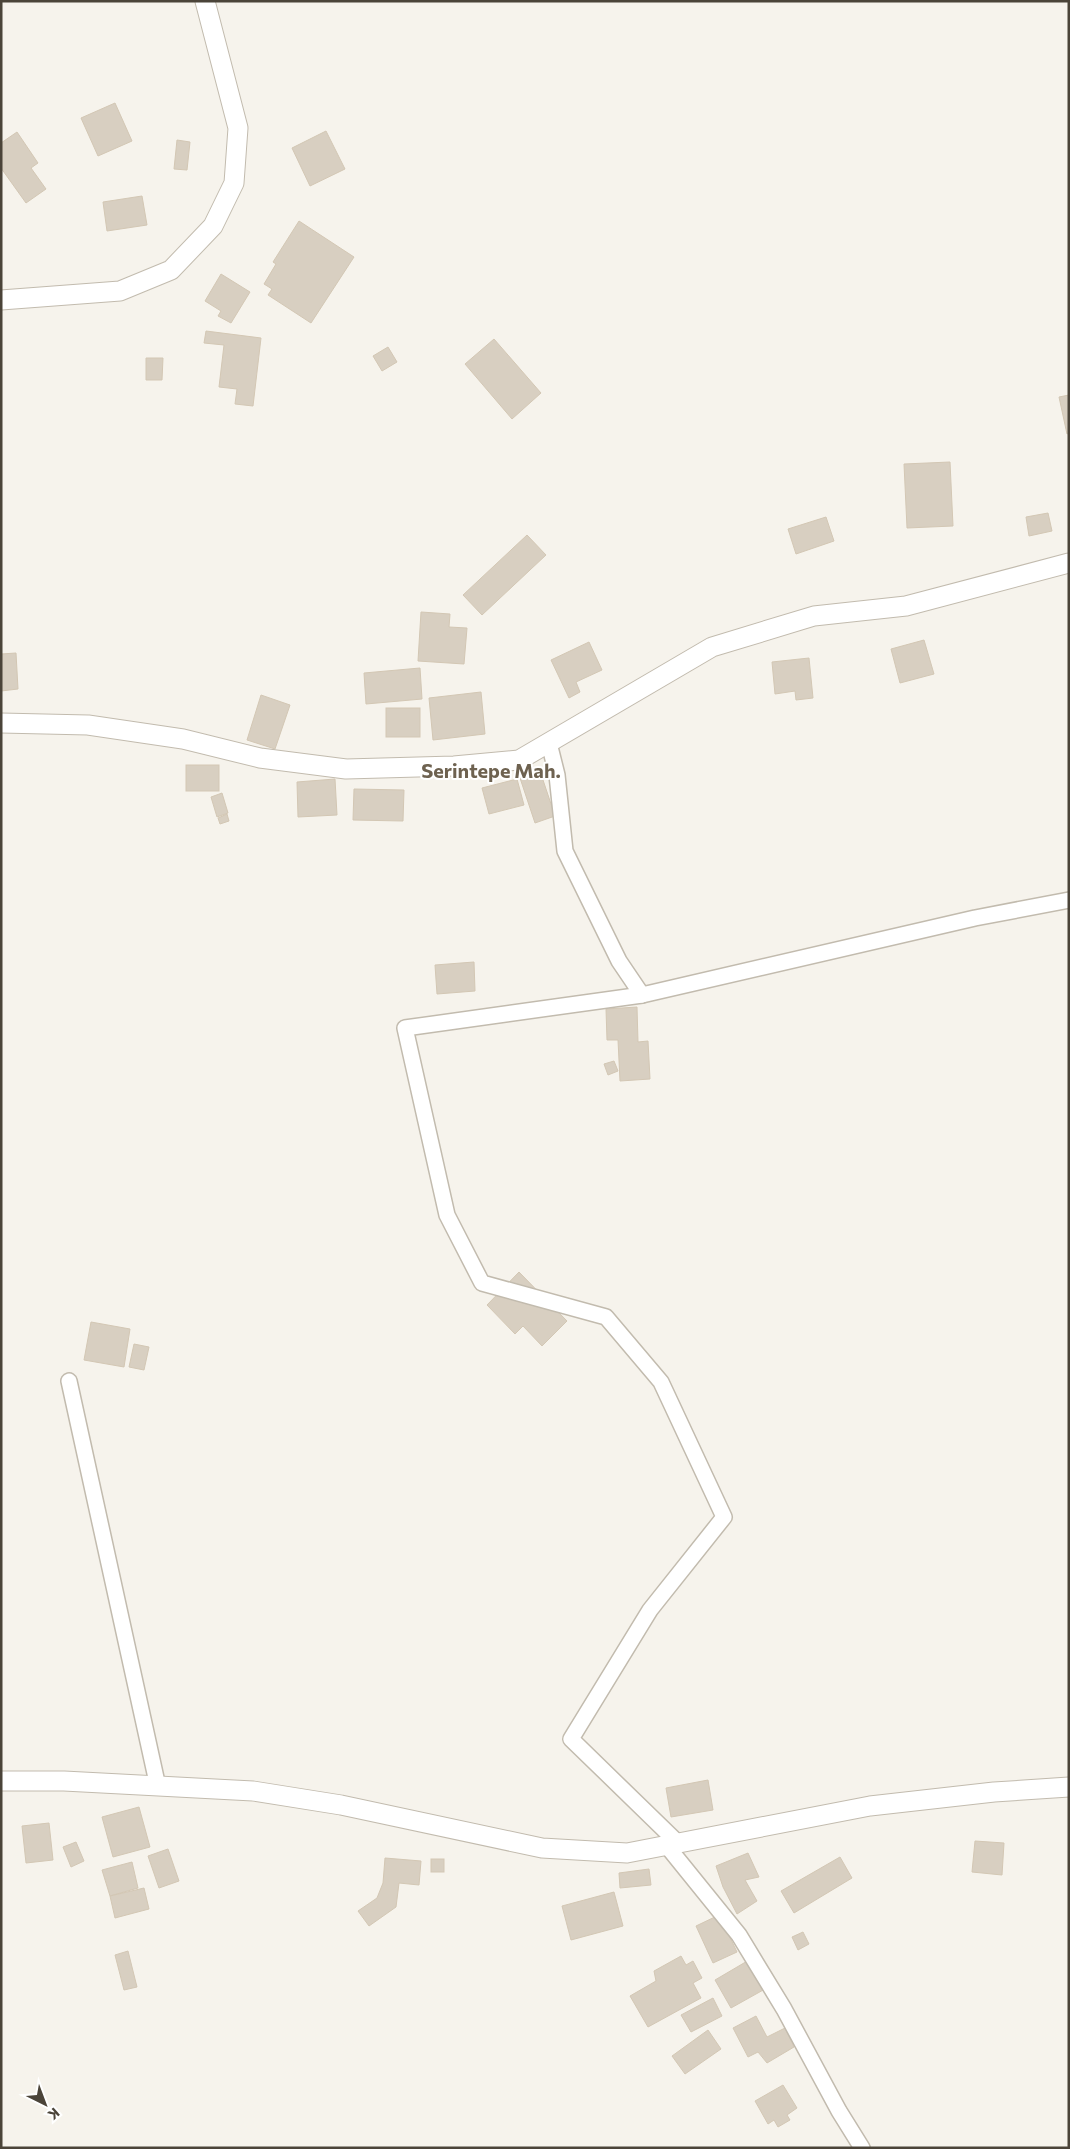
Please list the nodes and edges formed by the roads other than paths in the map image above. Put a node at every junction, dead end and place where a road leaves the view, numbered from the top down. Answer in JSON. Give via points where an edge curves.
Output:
{"nodes":[{"id":1,"x":205,"y":1,"type":"edge"},
{"id":2,"x":1,"y":300,"type":"edge"},
{"id":3,"x":1069,"y":563,"type":"edge"},
{"id":4,"x":1,"y":723,"type":"edge"},
{"id":5,"x":549,"y":743,"type":"junction"},
{"id":6,"x":1069,"y":900,"type":"edge"},
{"id":7,"x":642,"y":995,"type":"junction"},
{"id":8,"x":69,"y":1381,"type":"dead end"},
{"id":9,"x":1,"y":1781,"type":"edge"},
{"id":10,"x":158,"y":1787,"type":"junction"},
{"id":11,"x":1069,"y":1787,"type":"edge"},
{"id":12,"x":673,"y":1845,"type":"junction"},
{"id":13,"x":862,"y":2148,"type":"edge"}],
"edges":[{"from":1,"to":2,"type":"street","via":[[238,128],[234,183],[213,226],[171,270],[120,291]]},
{"from":3,"to":5,"type":"street","via":[[906,606],[814,616],[712,646]]},
{"from":4,"to":5,"type":"street","via":[[88,725],[183,739],[260,758],[346,769],[454,766],[520,760]]},
{"from":5,"to":7,"type":"street","via":[[557,775],[565,851],[619,961]]},
{"from":6,"to":7,"type":"street","via":[[975,918]]},
{"from":7,"to":12,"type":"street","via":[[405,1028],[447,1215],[482,1283],[606,1317],[661,1382],[724,1517],[650,1610],[571,1739]]},
{"from":8,"to":10,"type":"street"},
{"from":9,"to":10,"type":"street"},
{"from":10,"to":12,"type":"street","via":[[253,1791],[341,1805],[542,1848],[627,1853]]},
{"from":11,"to":12,"type":"street","via":[[870,1806]]},
{"from":12,"to":13,"type":"street","via":[[739,1935]]}]}
